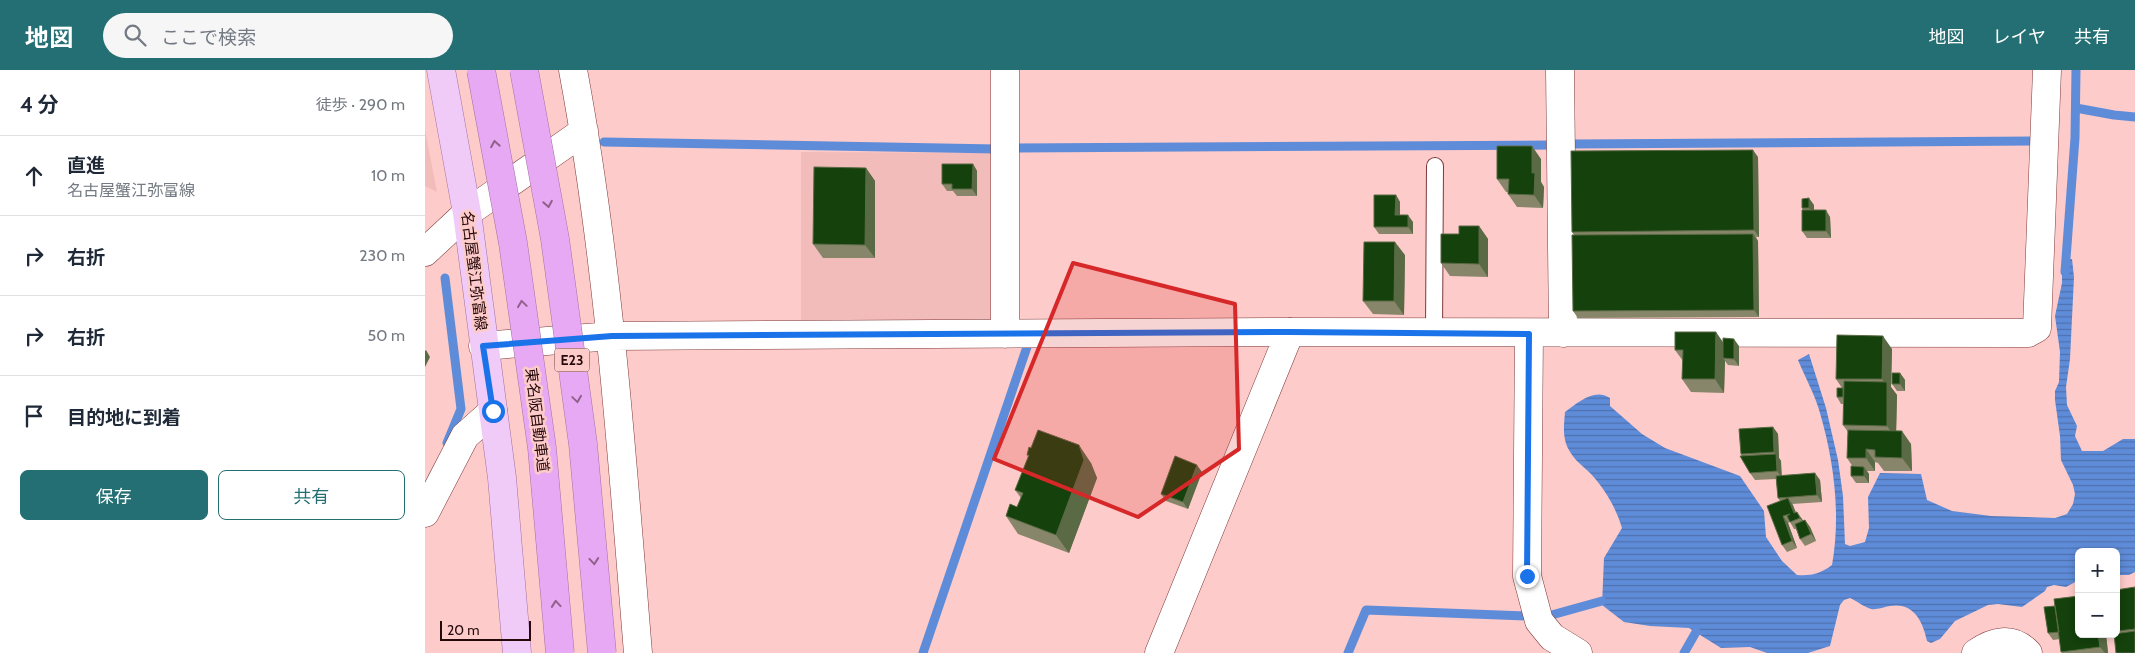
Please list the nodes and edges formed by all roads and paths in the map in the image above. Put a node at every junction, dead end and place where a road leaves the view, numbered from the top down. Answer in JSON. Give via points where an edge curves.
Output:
{"nodes":[{"id":1,"x":441,"y":70,"type":"edge"},
{"id":2,"x":481,"y":70,"type":"edge"},
{"id":3,"x":524,"y":70,"type":"edge"},
{"id":4,"x":573,"y":70,"type":"edge"},
{"id":5,"x":1005,"y":70,"type":"edge"},
{"id":6,"x":1560,"y":70,"type":"edge"},
{"id":7,"x":2047,"y":70,"type":"edge"},
{"id":8,"x":584,"y":131,"type":"junction"},
{"id":9,"x":1435,"y":166,"type":"dead end"},
{"id":10,"x":467,"y":213,"type":"junction"},
{"id":11,"x":425,"y":252,"type":"edge"},
{"id":12,"x":1290,"y":332,"type":"junction"},
{"id":13,"x":1434,"y":333,"type":"junction"},
{"id":14,"x":1563,"y":333,"type":"junction"},
{"id":15,"x":1005,"y":334,"type":"junction"},
{"id":16,"x":1529,"y":334,"type":"junction"},
{"id":17,"x":612,"y":336,"type":"junction"},
{"id":18,"x":483,"y":346,"type":"junction"},
{"id":19,"x":493,"y":411,"type":"junction"},
{"id":20,"x":425,"y":513,"type":"edge"},
{"id":21,"x":517,"y":653,"type":"edge"},
{"id":22,"x":560,"y":653,"type":"edge"},
{"id":23,"x":602,"y":653,"type":"edge"},
{"id":24,"x":638,"y":653,"type":"edge"},
{"id":25,"x":1159,"y":653,"type":"edge"},
{"id":26,"x":1578,"y":653,"type":"edge"},
{"id":27,"x":1976,"y":653,"type":"edge"},
{"id":28,"x":2028,"y":653,"type":"edge"}],
"edges":[{"from":1,"to":10,"type":"main road","name":"名古屋蟹江弥富線"},
{"from":22,"to":2,"type":"highway","name":"東名阪自動車道","one_way":true,"bridge":true,"via":[[542,448],[513,243]]},
{"from":3,"to":23,"type":"highway","number":"E23","one_way":true,"bridge":true,"via":[[555,239],[583,444]]},
{"from":4,"to":8,"type":"street"},
{"from":5,"to":15,"type":"street"},
{"from":6,"to":14,"type":"street"},
{"from":7,"to":14,"type":"street","via":[[2037,328],[2028,333]]},
{"from":8,"to":10,"type":"street"},
{"from":8,"to":17,"type":"street"},
{"from":9,"to":13,"type":"lane"},
{"from":10,"to":11,"type":"street"},
{"from":10,"to":18,"type":"main road","name":"名古屋蟹江弥富線"},
{"from":12,"to":13,"type":"street"},
{"from":12,"to":15,"type":"street"},
{"from":12,"to":25,"type":"street"},
{"from":13,"to":16,"type":"street"},
{"from":14,"to":16,"type":"street"},
{"from":15,"to":17,"type":"street"},
{"from":16,"to":26,"type":"street","via":[[1527,576],[1539,621],[1552,637]]},
{"from":17,"to":18,"type":"street"},
{"from":17,"to":24,"type":"street"},
{"from":18,"to":19,"type":"main road","name":"名古屋蟹江弥富線"},
{"from":19,"to":20,"type":"street","via":[[465,436]]},
{"from":19,"to":21,"type":"main road","name":"名古屋蟹江弥富線"},
{"from":27,"to":28,"type":"street","via":[[1987,645],[2004,642],[2016,643]]}]}
